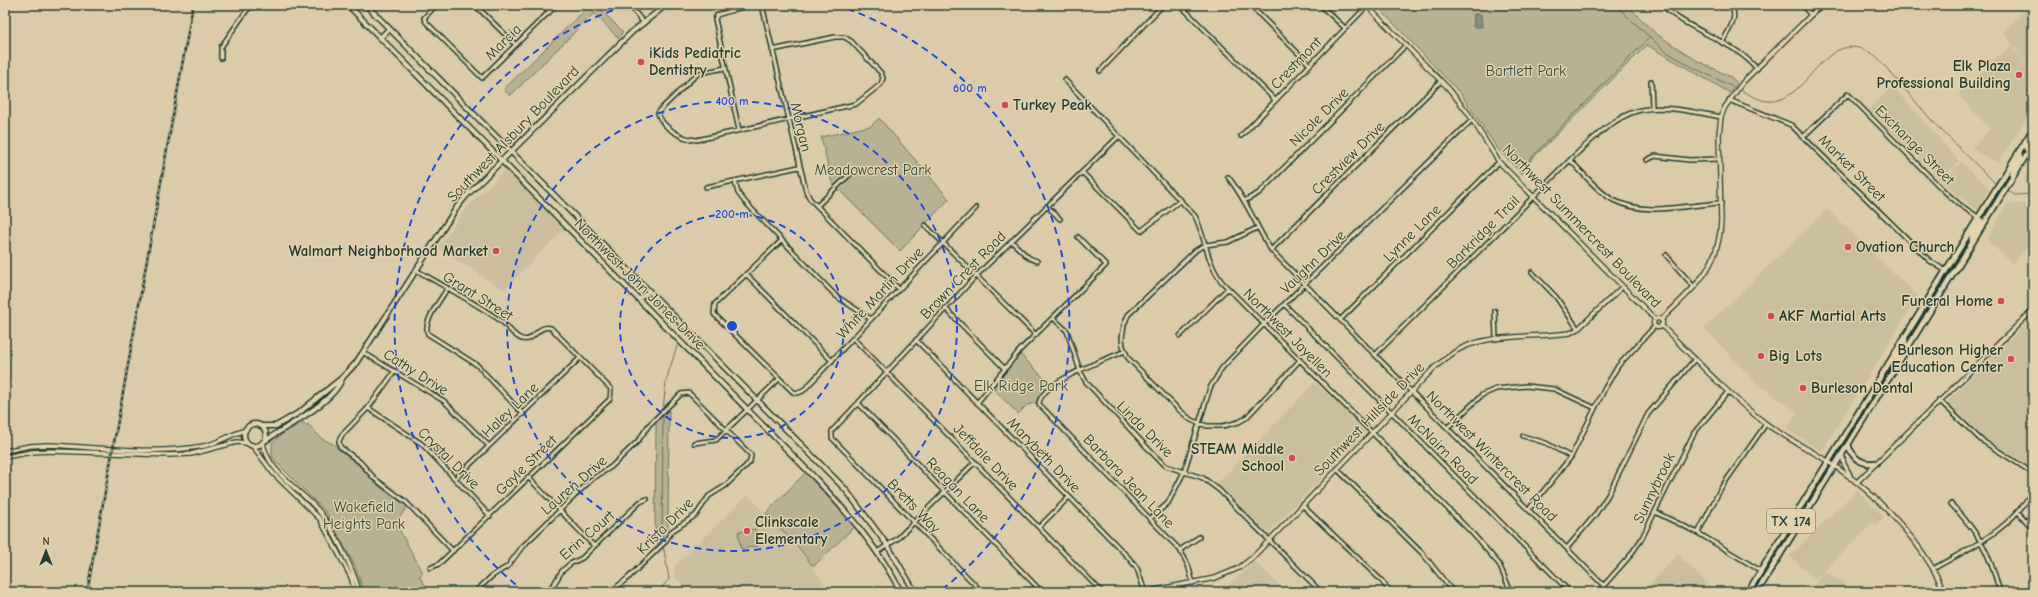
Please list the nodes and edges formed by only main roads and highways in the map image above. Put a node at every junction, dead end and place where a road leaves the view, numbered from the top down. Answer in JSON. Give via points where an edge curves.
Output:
{"nodes":[{"id":1,"x":348,"y":5,"type":"edge"},
{"id":2,"x":366,"y":5,"type":"edge"},
{"id":3,"x":666,"y":5,"type":"edge"},
{"id":4,"x":389,"y":29,"type":"junction"},
{"id":5,"x":380,"y":38,"type":"junction"},
{"id":6,"x":2033,"y":129,"type":"edge"},
{"id":7,"x":2033,"y":136,"type":"edge"},
{"id":8,"x":2033,"y":144,"type":"edge"},
{"id":9,"x":2019,"y":151,"type":"junction"},
{"id":10,"x":510,"y":152,"type":"junction"},
{"id":11,"x":2028,"y":152,"type":"junction"},
{"id":12,"x":502,"y":161,"type":"junction"},
{"id":13,"x":2012,"y":177,"type":"junction"},
{"id":14,"x":1978,"y":217,"type":"junction"},
{"id":15,"x":1972,"y":243,"type":"junction"},
{"id":16,"x":1905,"y":336,"type":"junction"},
{"id":17,"x":1898,"y":364,"type":"junction"},
{"id":18,"x":343,"y":377,"type":"junction"},
{"id":19,"x":261,"y":426,"type":"junction"},
{"id":20,"x":264,"y":442,"type":"junction"},
{"id":21,"x":1848,"y":444,"type":"junction"},
{"id":22,"x":1876,"y":463,"type":"road end"},
{"id":23,"x":901,"y":592,"type":"edge"},
{"id":24,"x":915,"y":592,"type":"edge"},
{"id":25,"x":1748,"y":592,"type":"edge"},
{"id":26,"x":1757,"y":592,"type":"edge"}],
"edges":[{"from":1,"to":5,"type":"main road","name":"Northwest John Jones Drive"},
{"from":2,"to":4,"type":"main road","name":"Northwest John Jones Drive"},
{"from":3,"to":10,"type":"main road","name":"Southwest Alsbury Boulevard","via":[[643,22]]},
{"from":4,"to":5,"type":"main road"},
{"from":4,"to":10,"type":"main road","name":"Northwest John Jones Drive"},
{"from":5,"to":12,"type":"main road","name":"Northwest John Jones Drive"},
{"from":6,"to":9,"type":"main road","number":"TX 174"},
{"from":7,"to":11,"type":"main road","via":[[2026,147]]},
{"from":8,"to":11,"type":"main road","number":"TX 174"},
{"from":9,"to":13,"type":"main road","via":[[2020,157],[2012,169]]},
{"from":9,"to":14,"type":"main road","number":"TX 174"},
{"from":10,"to":12,"type":"main road","name":"Southwest Alsbury Boulevard"},
{"from":10,"to":24,"type":"main road","name":"Northwest John Jones Drive","via":[[846,490],[888,546]]},
{"from":11,"to":13,"type":"main road","number":"TX 174"},
{"from":12,"to":18,"type":"main road","name":"Southwest Alsbury Boulevard","via":[[457,207],[364,352]]},
{"from":12,"to":23,"type":"main road","name":"Northwest John Jones Drive","via":[[853,518]]},
{"from":13,"to":15,"type":"main road","number":"TX 174"},
{"from":14,"to":15,"type":"main road","via":[[1981,220],[1972,236]]},
{"from":14,"to":16,"type":"main road","number":"TX 174"},
{"from":15,"to":17,"type":"main road","number":"TX 174"},
{"from":16,"to":17,"type":"main road","via":[[1906,344],[1895,361]]},
{"from":16,"to":25,"type":"main road","number":"TX 174"},
{"from":17,"to":21,"type":"main road","number":"TX 174"},
{"from":18,"to":19,"type":"main road","name":"Southwest Alsbury Boulevard","via":[[283,423],[272,427]]},
{"from":18,"to":20,"type":"main road","name":"Southwest Alsbury Boulevard","via":[[340,385],[330,395]]},
{"from":19,"to":20,"type":"main road","via":[[266,434]]},
{"from":19,"to":20,"type":"main road","name":"Southwest Alsbury Boulevard","via":[[254,424],[246,430],[244,438],[252,445]]},
{"from":21,"to":22,"type":"main road","via":[[1856,459],[1863,463]]},
{"from":21,"to":26,"type":"main road","number":"TX 174"}]}
